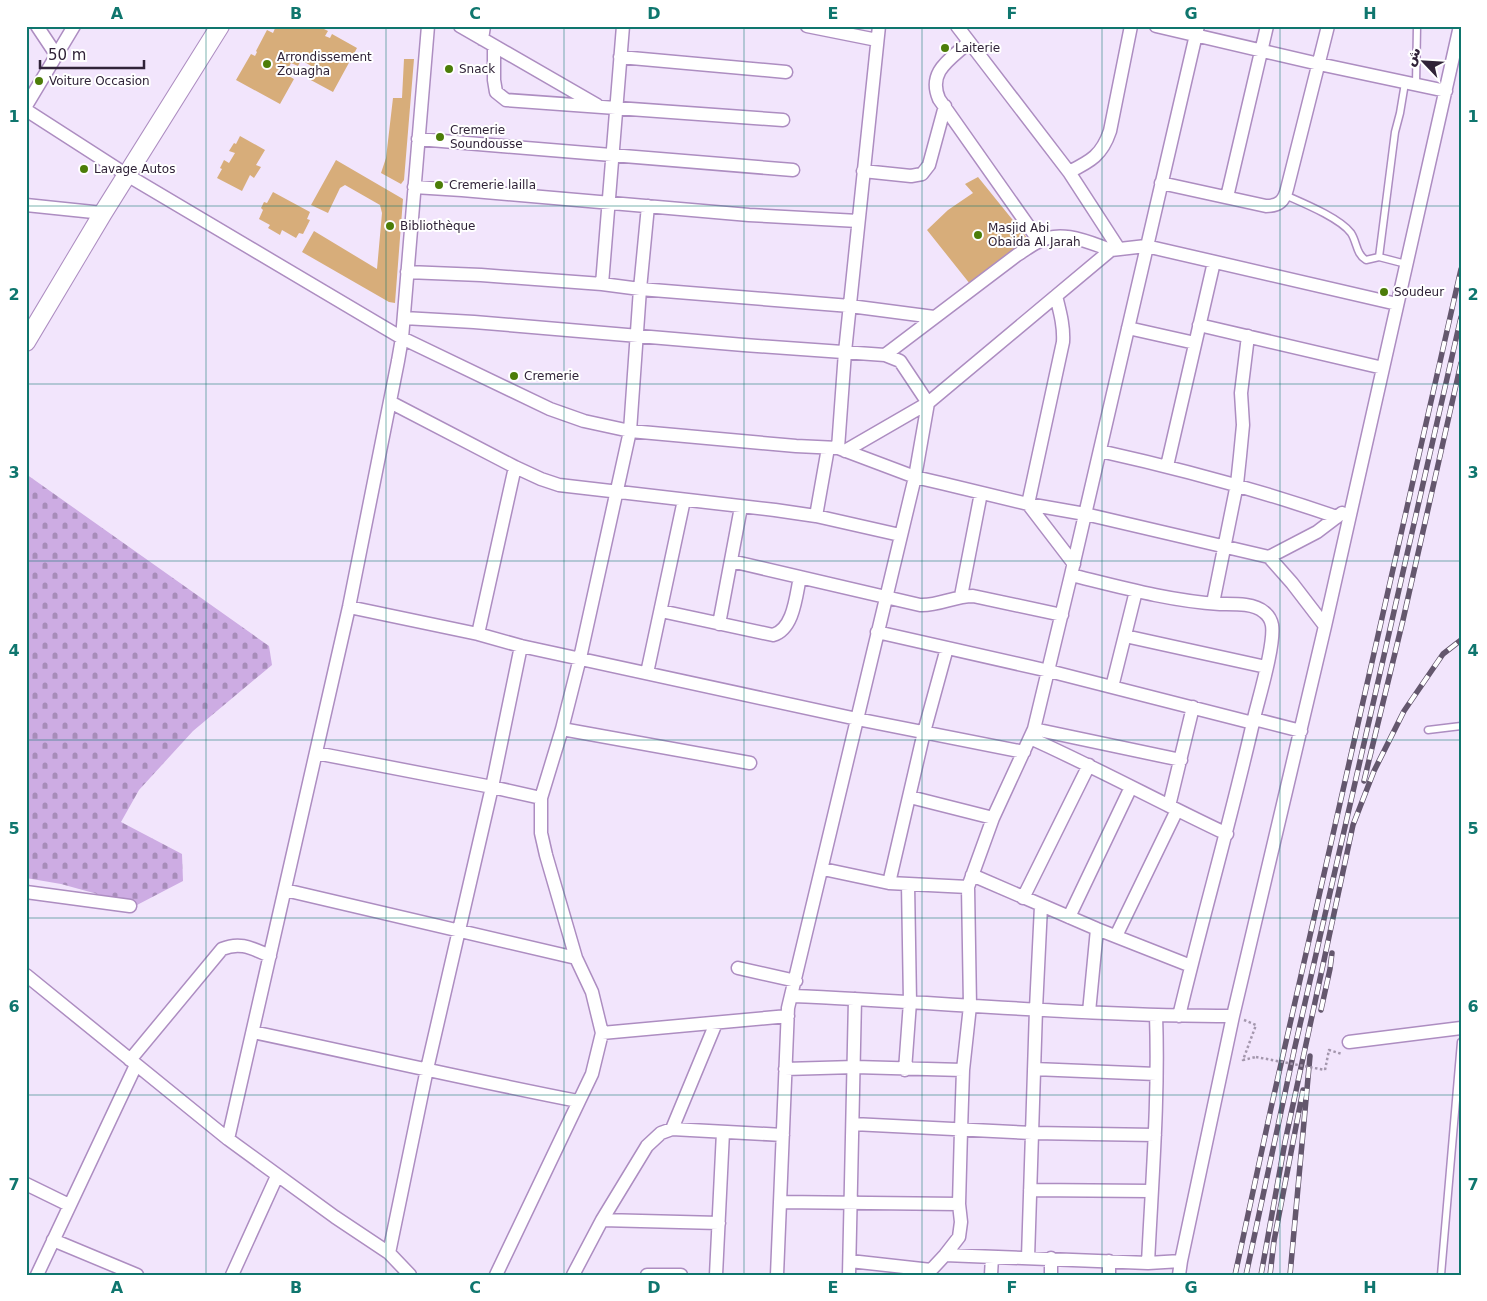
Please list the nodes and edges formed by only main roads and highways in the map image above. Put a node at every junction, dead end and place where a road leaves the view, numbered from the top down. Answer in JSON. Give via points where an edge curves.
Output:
{"nodes":[{"id":1,"x":220,"y":26,"type":"edge"},
{"id":2,"x":26,"y":342,"type":"edge"}],
"edges":[{"from":1,"to":2,"type":"main road"}]}
